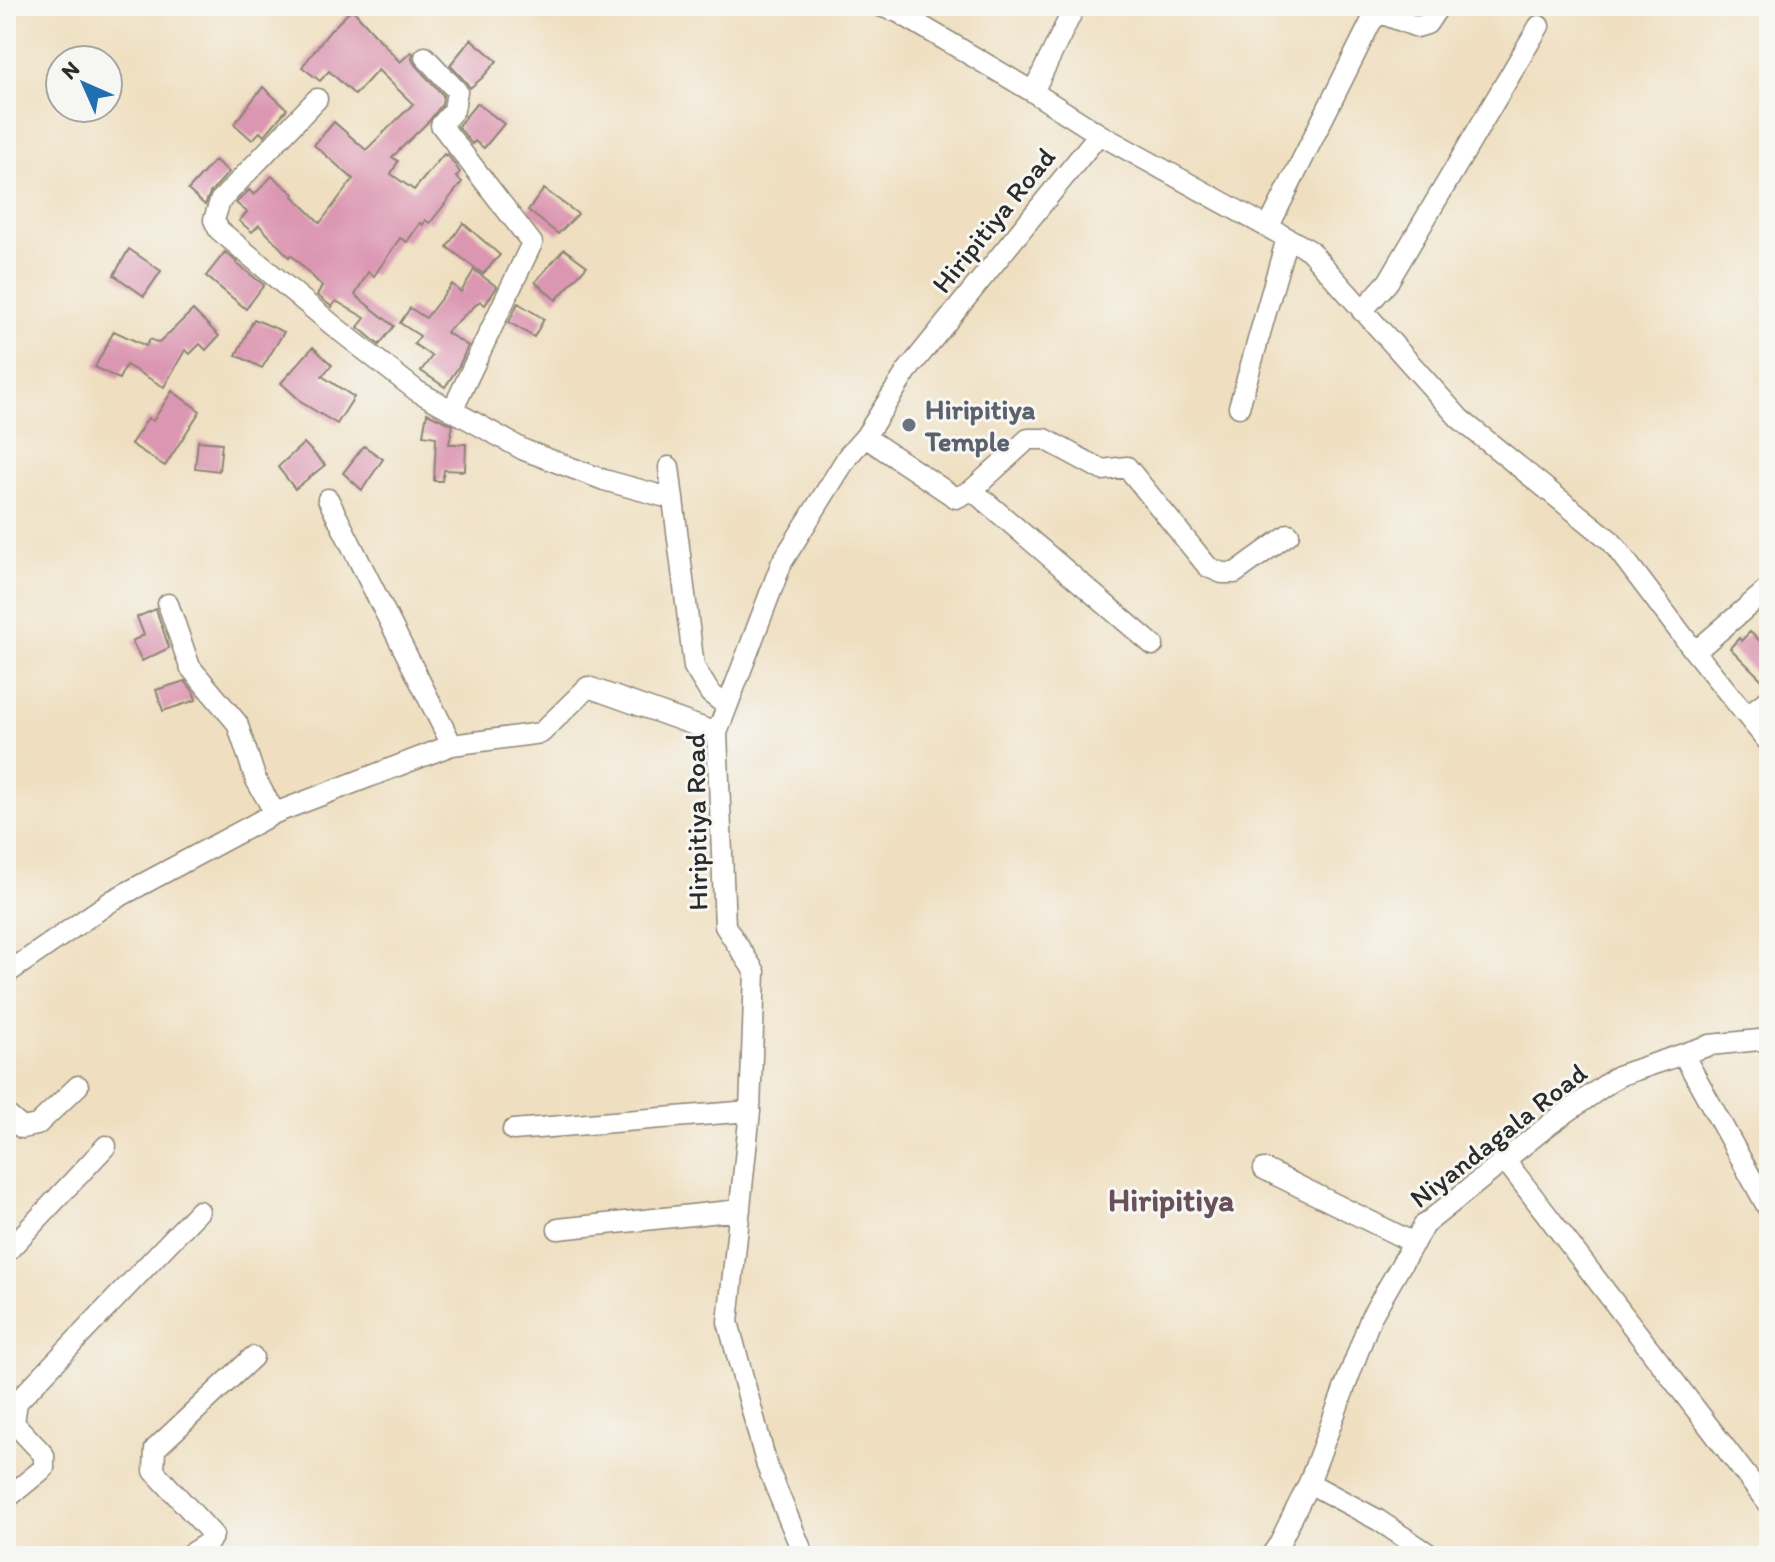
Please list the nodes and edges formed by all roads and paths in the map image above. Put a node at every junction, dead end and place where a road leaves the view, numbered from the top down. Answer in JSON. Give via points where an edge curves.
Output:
{"nodes":[{"id":1,"x":880,"y":6,"type":"edge"},
{"id":2,"x":1075,"y":6,"type":"edge"},
{"id":3,"x":1439,"y":6,"type":"edge"},
{"id":4,"x":1539,"y":26,"type":"dead end"},
{"id":5,"x":425,"y":57,"type":"dead end"},
{"id":6,"x":1033,"y":92,"type":"junction"},
{"id":7,"x":317,"y":99,"type":"dead end"},
{"id":8,"x":1099,"y":134,"type":"junction"},
{"id":9,"x":1268,"y":228,"type":"junction"},
{"id":10,"x":1287,"y":238,"type":"junction"},
{"id":11,"x":1362,"y":311,"type":"junction"},
{"id":12,"x":1239,"y":407,"type":"dead end"},
{"id":13,"x":452,"y":411,"type":"junction"},
{"id":14,"x":865,"y":437,"type":"junction"},
{"id":15,"x":669,"y":467,"type":"dead end"},
{"id":16,"x":972,"y":490,"type":"junction"},
{"id":17,"x":328,"y":499,"type":"dead end"},
{"id":18,"x":673,"y":499,"type":"junction"},
{"id":19,"x":1289,"y":534,"type":"dead end"},
{"id":20,"x":1769,"y":588,"type":"edge"},
{"id":21,"x":168,"y":604,"type":"dead end"},
{"id":22,"x":1153,"y":645,"type":"dead end"},
{"id":23,"x":1695,"y":652,"type":"junction"},
{"id":24,"x":1769,"y":699,"type":"edge"},
{"id":25,"x":727,"y":706,"type":"junction"},
{"id":26,"x":1747,"y":715,"type":"junction"},
{"id":27,"x":717,"y":733,"type":"junction"},
{"id":28,"x":1769,"y":743,"type":"edge"},
{"id":29,"x":452,"y":745,"type":"junction"},
{"id":30,"x":275,"y":813,"type":"junction"},
{"id":31,"x":6,"y":974,"type":"edge"},
{"id":32,"x":1769,"y":1039,"type":"edge"},
{"id":33,"x":1683,"y":1054,"type":"junction"},
{"id":34,"x":78,"y":1086,"type":"dead end"},
{"id":35,"x":750,"y":1111,"type":"junction"},
{"id":36,"x":6,"y":1114,"type":"edge"},
{"id":37,"x":513,"y":1130,"type":"dead end"},
{"id":38,"x":106,"y":1146,"type":"dead end"},
{"id":39,"x":1505,"y":1160,"type":"junction"},
{"id":40,"x":1264,"y":1169,"type":"dead end"},
{"id":41,"x":740,"y":1210,"type":"junction"},
{"id":42,"x":1769,"y":1210,"type":"edge"},
{"id":43,"x":199,"y":1211,"type":"dead end"},
{"id":44,"x":558,"y":1229,"type":"dead end"},
{"id":45,"x":1414,"y":1243,"type":"junction"},
{"id":46,"x":6,"y":1253,"type":"edge"},
{"id":47,"x":253,"y":1357,"type":"dead end"},
{"id":48,"x":1309,"y":1483,"type":"junction"},
{"id":49,"x":6,"y":1499,"type":"edge"},
{"id":50,"x":1769,"y":1505,"type":"edge"},
{"id":51,"x":187,"y":1556,"type":"edge"},
{"id":52,"x":804,"y":1556,"type":"edge"},
{"id":53,"x":1271,"y":1556,"type":"edge"},
{"id":54,"x":1432,"y":1556,"type":"edge"}],
"edges":[{"from":1,"to":6,"type":"street"},
{"from":2,"to":6,"type":"street"},
{"from":3,"to":9,"type":"street","via":[[1427,24],[1417,27],[1380,13],[1371,22]]},
{"from":4,"to":11,"type":"street","via":[[1388,282]]},
{"from":5,"to":13,"type":"street","via":[[457,91],[454,110],[441,125],[532,243]]},
{"from":6,"to":8,"type":"street"},
{"from":7,"to":13,"type":"street","via":[[220,201],[214,220],[219,230],[335,327],[417,391]]},
{"from":8,"to":9,"type":"street"},
{"from":8,"to":14,"type":"street","name":"Hiripitiya Road","via":[[907,371]]},
{"from":9,"to":10,"type":"street"},
{"from":10,"to":11,"type":"street","via":[[1309,250]]},
{"from":10,"to":12,"type":"street"},
{"from":11,"to":23,"type":"street","via":[[1460,419],[1611,541]]},
{"from":13,"to":18,"type":"street","via":[[524,450]]},
{"from":14,"to":16,"type":"street","via":[[956,498]]},
{"from":14,"to":25,"type":"street","name":"Hiripitiya Road","via":[[782,562]]},
{"from":15,"to":18,"type":"street"},
{"from":16,"to":19,"type":"street","via":[[1028,439],[1045,439],[1102,470],[1127,467],[1208,567],[1222,573],[1235,573]]},
{"from":16,"to":22,"type":"street"},
{"from":17,"to":29,"type":"street"},
{"from":18,"to":25,"type":"street","via":[[694,667],[710,693]]},
{"from":20,"to":23,"type":"street"},
{"from":21,"to":30,"type":"street","via":[[190,667],[237,723],[256,780]]},
{"from":23,"to":26,"type":"street"},
{"from":24,"to":26,"type":"street"},
{"from":25,"to":27,"type":"street","name":"Hiripitiya Road"},
{"from":26,"to":28,"type":"street"},
{"from":27,"to":29,"type":"street","via":[[588,687],[541,733]]},
{"from":27,"to":35,"type":"street","name":"Hiripitiya Road","via":[[725,926],[755,972]]},
{"from":29,"to":30,"type":"street"},
{"from":30,"to":31,"type":"street","via":[[113,900]]},
{"from":32,"to":33,"type":"street","name":"Niyandagala Road","via":[[1710,1045]]},
{"from":33,"to":39,"type":"street","name":"Niyandagala Road","via":[[1618,1076]]},
{"from":33,"to":42,"type":"street"},
{"from":34,"to":36,"type":"street","via":[[37,1125],[22,1128]]},
{"from":35,"to":37,"type":"street"},
{"from":35,"to":41,"type":"street","name":"Hiripitiya Road"},
{"from":38,"to":46,"type":"street"},
{"from":39,"to":45,"type":"street","name":"Niyandagala Road","via":[[1424,1225]]},
{"from":39,"to":50,"type":"street"},
{"from":40,"to":45,"type":"street"},
{"from":41,"to":44,"type":"street"},
{"from":41,"to":52,"type":"street","name":"Hiripitiya Road","via":[[728,1322],[767,1466]]},
{"from":43,"to":49,"type":"street","via":[[17,1402],[14,1423],[44,1455],[44,1468]]},
{"from":45,"to":48,"type":"street","name":"Niyandagala Road","via":[[1371,1317]]},
{"from":47,"to":51,"type":"street","via":[[155,1449],[154,1471],[213,1535]]},
{"from":48,"to":53,"type":"street","name":"Niyandagala Road"},
{"from":48,"to":54,"type":"street"}]}
